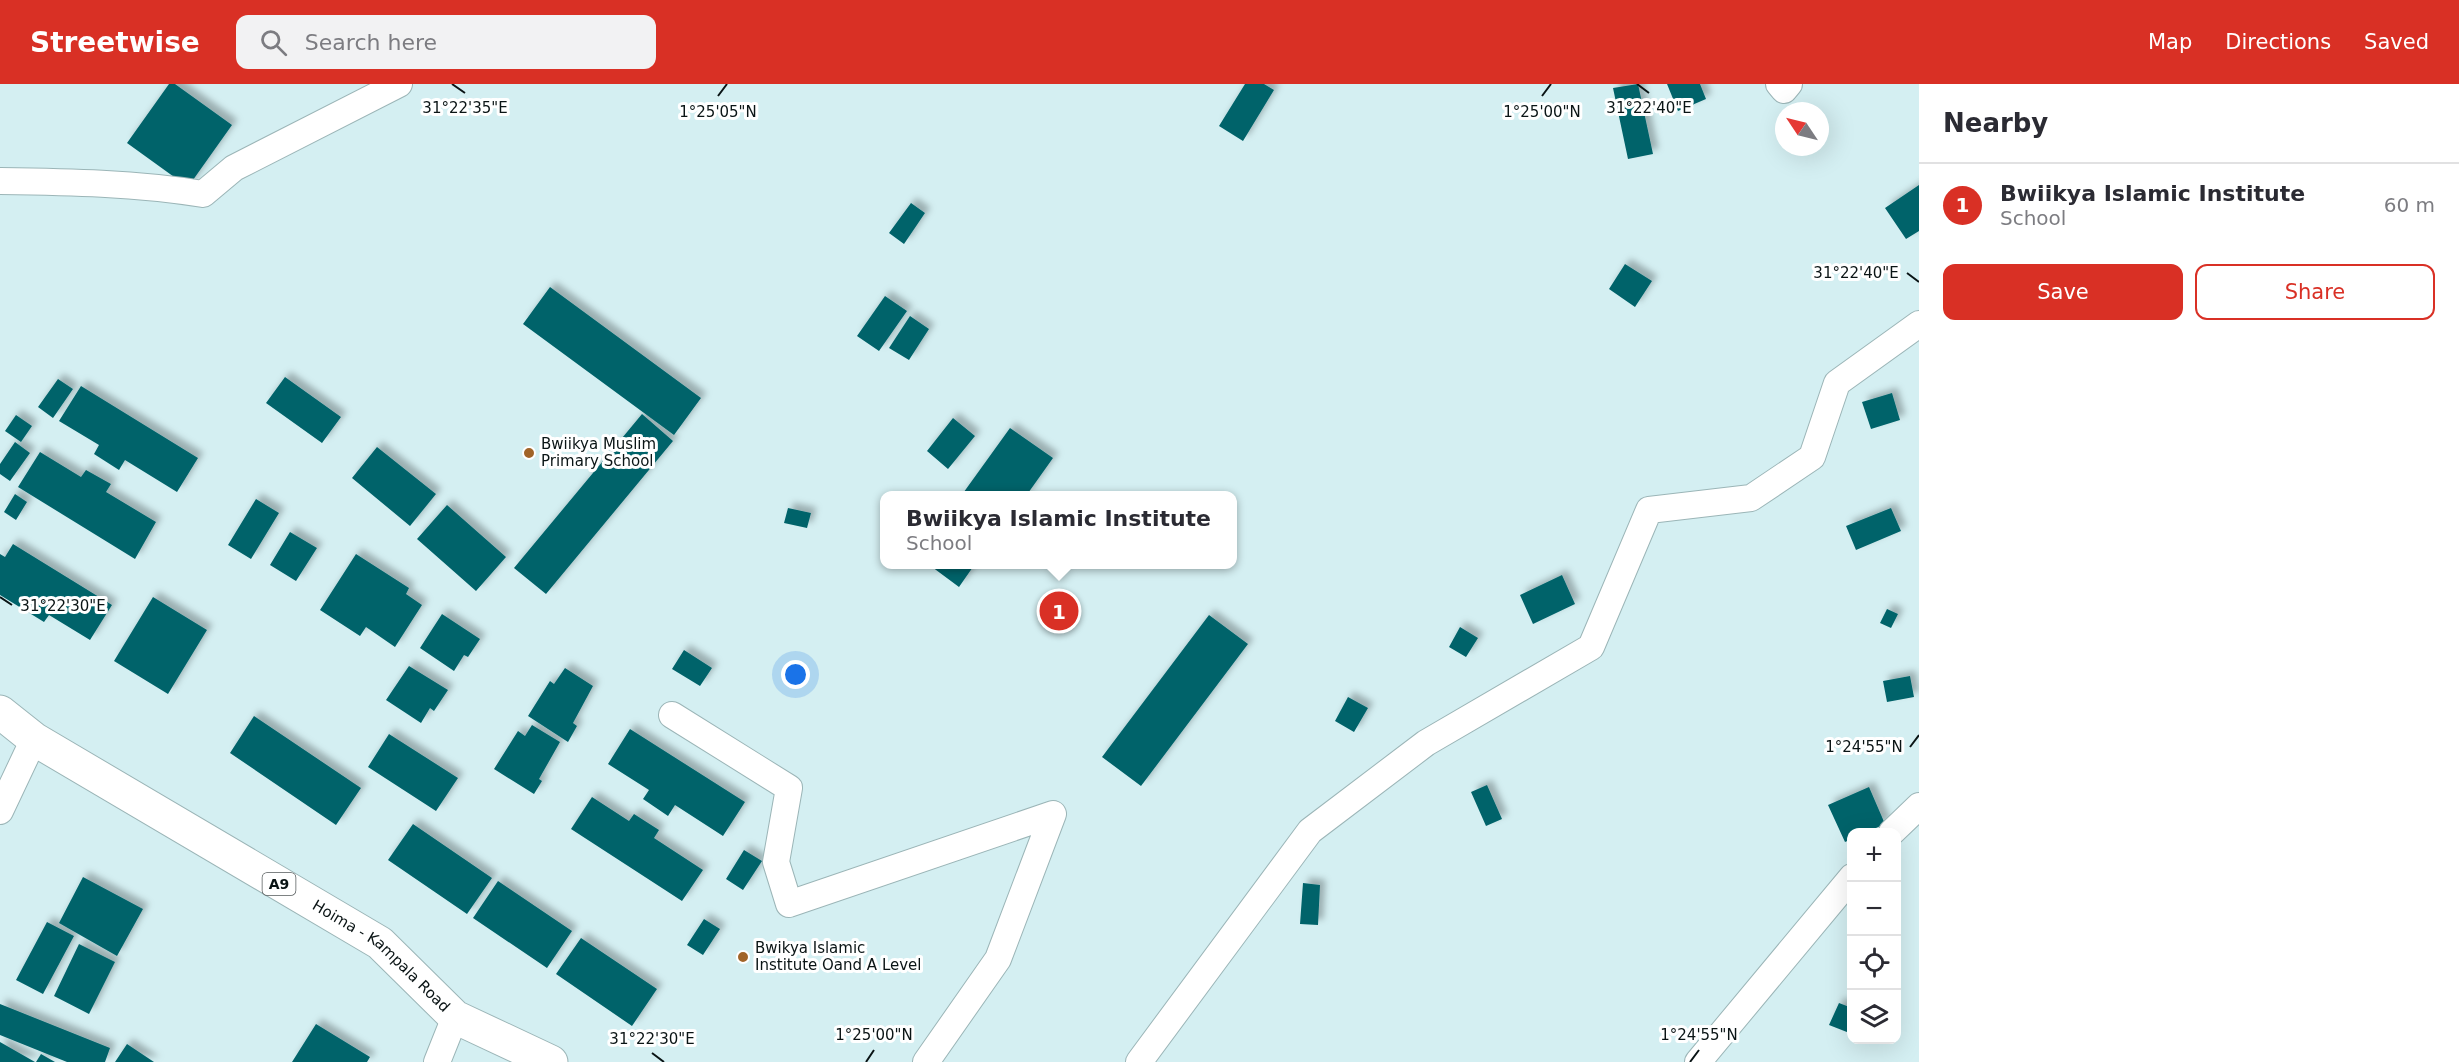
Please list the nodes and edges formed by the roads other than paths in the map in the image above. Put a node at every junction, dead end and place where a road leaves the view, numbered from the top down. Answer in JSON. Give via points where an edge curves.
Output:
{"nodes":[{"id":1,"x":399,"y":84,"type":"edge"},
{"id":2,"x":1779,"y":84,"type":"edge"},
{"id":3,"x":1789,"y":84,"type":"edge"},
{"id":4,"x":0,"y":181,"type":"edge"},
{"id":5,"x":1919,"y":324,"type":"edge"},
{"id":6,"x":0,"y":712,"type":"edge"},
{"id":7,"x":672,"y":715,"type":"dead end"},
{"id":8,"x":34,"y":738,"type":"junction"},
{"id":9,"x":1919,"y":806,"type":"edge"},
{"id":10,"x":0,"y":811,"type":"edge"},
{"id":11,"x":1896,"y":828,"type":"edge"},
{"id":12,"x":1848,"y":882,"type":"edge"},
{"id":13,"x":455,"y":1017,"type":"junction"},
{"id":14,"x":437,"y":1062,"type":"edge"},
{"id":15,"x":551,"y":1062,"type":"edge"},
{"id":16,"x":926,"y":1062,"type":"edge"},
{"id":17,"x":1139,"y":1062,"type":"edge"},
{"id":18,"x":1698,"y":1062,"type":"edge"}],
"edges":[{"from":1,"to":4,"type":"street","via":[[234,168],[203,195],[82,182]]},
{"from":2,"to":3,"type":"street","via":[[1784,90]]},
{"from":5,"to":17,"type":"street","via":[[1837,383],[1812,457],[1751,498],[1649,510],[1591,647],[1426,743],[1310,831]]},
{"from":6,"to":8,"type":"main road","name":"Hoima - Kampala Road","number":"A9"},
{"from":7,"to":16,"type":"street","via":[[789,789],[776,861],[789,904],[1053,814],[998,959]]},
{"from":8,"to":10,"type":"street"},
{"from":8,"to":13,"type":"main road","name":"Hoima - Kampala Road","number":"A9","via":[[380,943]]},
{"from":9,"to":11,"type":"street"},
{"from":12,"to":18,"type":"street"},
{"from":13,"to":14,"type":"street"},
{"from":13,"to":15,"type":"main road","name":"Hoima - Kampala Road","number":"A9"}]}
